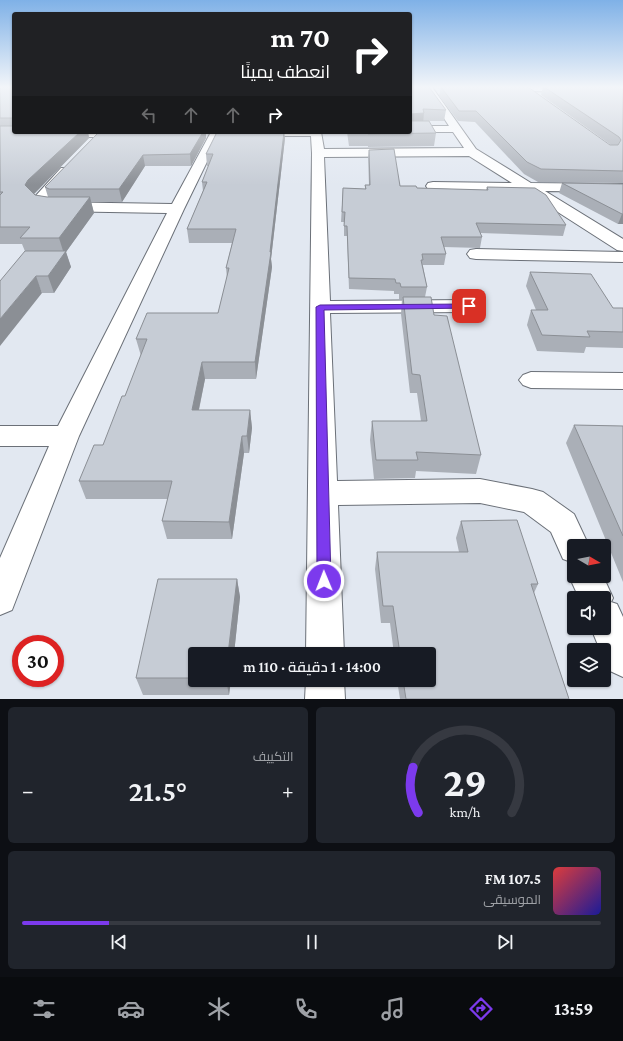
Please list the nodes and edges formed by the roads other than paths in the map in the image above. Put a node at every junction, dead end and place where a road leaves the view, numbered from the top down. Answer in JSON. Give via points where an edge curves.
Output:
{"nodes":[{"id":1,"x":449,"y":120,"type":"edge"},
{"id":2,"x":412,"y":129,"type":"edge"},
{"id":3,"x":455,"y":129,"type":"junction"},
{"id":4,"x":102,"y":134,"type":"junction"},
{"id":5,"x":140,"y":134,"type":"edge"},
{"id":6,"x":214,"y":134,"type":"edge"},
{"id":7,"x":259,"y":134,"type":"edge"},
{"id":8,"x":2,"y":136,"type":"edge"},
{"id":9,"x":317,"y":139,"type":"edge"},
{"id":10,"x":91,"y":145,"type":"edge"},
{"id":11,"x":472,"y":152,"type":"junction"},
{"id":12,"x":76,"y":161,"type":"edge"},
{"id":13,"x":433,"y":186,"type":"dead end"},
{"id":14,"x":527,"y":186,"type":"junction"},
{"id":15,"x":623,"y":188,"type":"edge"},
{"id":16,"x":177,"y":209,"type":"junction"},
{"id":17,"x":623,"y":246,"type":"edge"},
{"id":18,"x":476,"y":254,"type":"dead end"},
{"id":19,"x":623,"y":257,"type":"edge"},
{"id":20,"x":469,"y":306,"type":"dead end"},
{"id":21,"x":320,"y":307,"type":"junction"},
{"id":22,"x":531,"y":380,"type":"dead end"},
{"id":23,"x":623,"y":381,"type":"edge"},
{"id":24,"x":0,"y":436,"type":"edge"},
{"id":25,"x":66,"y":436,"type":"junction"},
{"id":26,"x":322,"y":493,"type":"junction"},
{"id":27,"x":570,"y":539,"type":"edge"},
{"id":28,"x":0,"y":598,"type":"edge"},
{"id":29,"x":611,"y":632,"type":"edge"},
{"id":30,"x":325,"y":647,"type":"edge"},
{"id":31,"x":623,"y":658,"type":"edge"},
{"id":32,"x":325,"y":687,"type":"edge"},
{"id":33,"x":325,"y":699,"type":"edge"}],
"edges":[{"from":1,"to":3,"type":"street"},
{"from":2,"to":3,"type":"street"},
{"from":3,"to":11,"type":"street"},
{"from":4,"to":5,"type":"street"},
{"from":4,"to":8,"type":"street"},
{"from":4,"to":10,"type":"street"},
{"from":6,"to":16,"type":"street"},
{"from":7,"to":9,"type":"street"},
{"from":9,"to":11,"type":"street"},
{"from":9,"to":21,"type":"street"},
{"from":11,"to":14,"type":"street"},
{"from":12,"to":16,"type":"street","via":[[39,199],[41,204],[52,207]]},
{"from":13,"to":14,"type":"street"},
{"from":14,"to":15,"type":"street"},
{"from":14,"to":17,"type":"street"},
{"from":16,"to":25,"type":"street"},
{"from":18,"to":19,"type":"street"},
{"from":20,"to":21,"type":"street"},
{"from":21,"to":26,"type":"street"},
{"from":22,"to":23,"type":"street"},
{"from":24,"to":25,"type":"street"},
{"from":25,"to":28,"type":"street"},
{"from":26,"to":27,"type":"street","via":[[480,491],[532,501],[563,523]]},
{"from":26,"to":30,"type":"street"},
{"from":29,"to":31,"type":"street"},
{"from":32,"to":33,"type":"street"}]}
